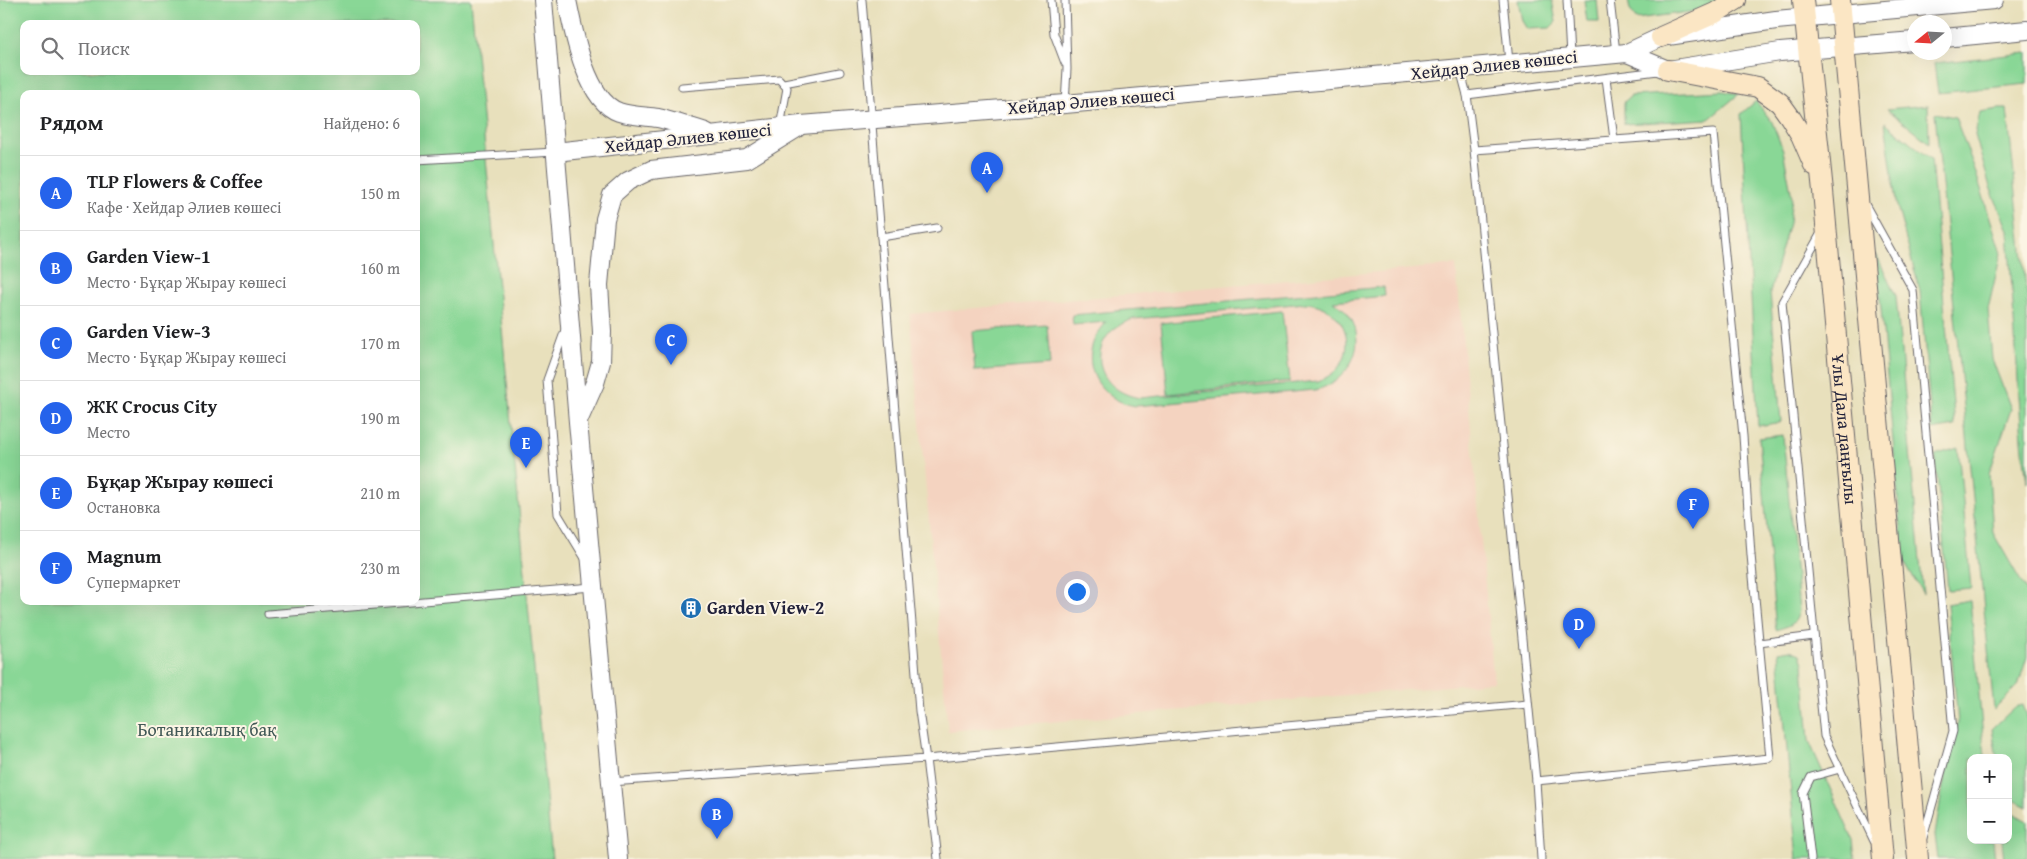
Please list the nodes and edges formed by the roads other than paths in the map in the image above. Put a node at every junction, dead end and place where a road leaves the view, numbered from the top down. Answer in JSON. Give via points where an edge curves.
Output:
{"nodes":[{"id":1,"x":543,"y":0,"type":"edge"},
{"id":2,"x":567,"y":0,"type":"edge"},
{"id":3,"x":862,"y":0,"type":"edge"},
{"id":4,"x":1051,"y":0,"type":"edge"},
{"id":5,"x":1065,"y":0,"type":"edge"},
{"id":6,"x":1503,"y":0,"type":"edge"},
{"id":7,"x":1567,"y":0,"type":"edge"},
{"id":8,"x":1610,"y":0,"type":"edge"},
{"id":9,"x":1736,"y":0,"type":"edge"},
{"id":10,"x":1994,"y":0,"type":"edge"},
{"id":11,"x":1841,"y":7,"type":"edge"},
{"id":12,"x":1804,"y":9,"type":"edge"},
{"id":13,"x":2027,"y":30,"type":"edge"},
{"id":14,"x":1661,"y":37,"type":"junction"},
{"id":15,"x":1952,"y":37,"type":"edge"},
{"id":16,"x":1907,"y":41,"type":"edge"},
{"id":17,"x":1845,"y":47,"type":"junction"},
{"id":18,"x":1808,"y":50,"type":"junction"},
{"id":19,"x":1621,"y":53,"type":"junction"},
{"id":20,"x":1570,"y":57,"type":"junction"},
{"id":21,"x":1509,"y":62,"type":"junction"},
{"id":22,"x":1067,"y":69,"type":"junction"},
{"id":23,"x":1460,"y":69,"type":"junction"},
{"id":24,"x":1668,"y":70,"type":"junction"},
{"id":25,"x":840,"y":72,"type":"dead end"},
{"id":26,"x":1606,"y":78,"type":"junction"},
{"id":27,"x":784,"y":83,"type":"junction"},
{"id":28,"x":682,"y":87,"type":"dead end"},
{"id":29,"x":1467,"y":95,"type":"junction"},
{"id":30,"x":1065,"y":104,"type":"junction"},
{"id":31,"x":871,"y":120,"type":"junction"},
{"id":32,"x":801,"y":125,"type":"junction"},
{"id":33,"x":780,"y":127,"type":"junction"},
{"id":34,"x":716,"y":135,"type":"junction"},
{"id":35,"x":1614,"y":139,"type":"junction"},
{"id":36,"x":1474,"y":150,"type":"junction"},
{"id":37,"x":555,"y":152,"type":"junction"},
{"id":38,"x":420,"y":160,"type":"edge"},
{"id":39,"x":1823,"y":191,"type":"junction"},
{"id":40,"x":1858,"y":192,"type":"junction"},
{"id":41,"x":1825,"y":226,"type":"junction"},
{"id":42,"x":937,"y":228,"type":"dead end"},
{"id":43,"x":881,"y":237,"type":"junction"},
{"id":44,"x":570,"y":318,"type":"junction"},
{"id":45,"x":578,"y":422,"type":"junction"},
{"id":46,"x":591,"y":569,"type":"junction"},
{"id":47,"x":593,"y":587,"type":"junction"},
{"id":48,"x":420,"y":601,"type":"edge"},
{"id":49,"x":376,"y":605,"type":"edge"},
{"id":50,"x":268,"y":614,"type":"dead end"},
{"id":51,"x":1814,"y":636,"type":"junction"},
{"id":52,"x":1759,"y":643,"type":"junction"},
{"id":53,"x":1528,"y":704,"type":"junction"},
{"id":54,"x":926,"y":758,"type":"junction"},
{"id":55,"x":1840,"y":769,"type":"junction"},
{"id":56,"x":611,"y":782,"type":"junction"},
{"id":57,"x":1536,"y":782,"type":"junction"},
{"id":58,"x":1918,"y":858,"type":"edge"},
{"id":59,"x":618,"y":859,"type":"edge"},
{"id":60,"x":938,"y":859,"type":"edge"},
{"id":61,"x":1541,"y":859,"type":"edge"},
{"id":62,"x":1811,"y":859,"type":"edge"},
{"id":63,"x":1883,"y":859,"type":"edge"}],
"edges":[{"from":1,"to":37,"type":"street"},
{"from":2,"to":34,"type":"street","via":[[587,75],[604,101],[618,112],[659,119]]},
{"from":3,"to":31,"type":"lane"},
{"from":4,"to":22,"type":"lane","via":[[1054,34]]},
{"from":5,"to":22,"type":"lane"},
{"from":6,"to":21,"type":"lane"},
{"from":7,"to":20,"type":"lane"},
{"from":8,"to":19,"type":"lane"},
{"from":9,"to":14,"type":"main road"},
{"from":10,"to":11,"type":"street","name":"Хейдар Әлиев көшесі"},
{"from":11,"to":12,"type":"street","name":"Хейдар Әлиев көшесі"},
{"from":11,"to":17,"type":"main road","name":"Ұлы Дала даңғылы"},
{"from":12,"to":14,"type":"street","name":"Хейдар Әлиев көшесі"},
{"from":12,"to":18,"type":"main road","name":"Ұлы Дала даңғылы"},
{"from":13,"to":15,"type":"street"},
{"from":14,"to":19,"type":"street","name":"Хейдар Әлиев көшесі"},
{"from":16,"to":17,"type":"street"},
{"from":17,"to":18,"type":"street"},
{"from":17,"to":40,"type":"main road","name":"Ұлы Дала даңғылы"},
{"from":18,"to":24,"type":"street"},
{"from":18,"to":39,"type":"main road","name":"Ұлы Дала даңғылы"},
{"from":19,"to":20,"type":"street","name":"Хейдар Әлиев көшесі"},
{"from":19,"to":24,"type":"street","name":"Хейдар Әлиев көшесі"},
{"from":20,"to":21,"type":"street","name":"Хейдар Әлиев көшесі"},
{"from":21,"to":23,"type":"street","name":"Хейдар Әлиев көшесі"},
{"from":22,"to":30,"type":"lane"},
{"from":23,"to":29,"type":"lane"},
{"from":23,"to":30,"type":"street","name":"Хейдар Әлиев көшесі"},
{"from":24,"to":26,"type":"lane"},
{"from":24,"to":39,"type":"main road","via":[[1758,87],[1780,103],[1801,135]]},
{"from":25,"to":27,"type":"lane"},
{"from":26,"to":29,"type":"lane"},
{"from":26,"to":35,"type":"lane"},
{"from":27,"to":28,"type":"lane","via":[[779,79]]},
{"from":27,"to":33,"type":"lane","via":[[787,88]]},
{"from":29,"to":36,"type":"lane"},
{"from":30,"to":31,"type":"street","name":"Хейдар Әлиев көшесі"},
{"from":31,"to":32,"type":"street","name":"Хейдар Әлиев көшесі"},
{"from":31,"to":43,"type":"lane"},
{"from":32,"to":33,"type":"street","name":"Хейдар Әлиев көшесі"},
{"from":32,"to":45,"type":"street","via":[[748,159],[651,170],[628,181],[612,195],[605,219],[599,285],[600,362],[595,383]]},
{"from":33,"to":34,"type":"street","name":"Хейдар Әлиев көшесі"},
{"from":34,"to":37,"type":"street","name":"Хейдар Әлиев көшесі"},
{"from":35,"to":36,"type":"lane"},
{"from":35,"to":52,"type":"lane","via":[[1713,133],[1744,436]]},
{"from":36,"to":53,"type":"lane"},
{"from":37,"to":38,"type":"lane"},
{"from":37,"to":44,"type":"street"},
{"from":39,"to":41,"type":"main road","name":"Ұлы Дала даңғылы"},
{"from":40,"to":58,"type":"main road","name":"Ұлы Дала даңғылы"},
{"from":40,"to":58,"type":"lane","via":[[1912,290],[1953,731]]},
{"from":41,"to":51,"type":"lane","via":[[1782,302]]},
{"from":41,"to":63,"type":"main road","name":"Ұлы Дала даңғылы"},
{"from":42,"to":43,"type":"lane"},
{"from":43,"to":54,"type":"lane","via":[[919,711]]},
{"from":44,"to":45,"type":"street"},
{"from":44,"to":46,"type":"lane","via":[[547,380],[558,514]]},
{"from":45,"to":46,"type":"street"},
{"from":46,"to":47,"type":"street"},
{"from":47,"to":48,"type":"lane"},
{"from":47,"to":56,"type":"street"},
{"from":49,"to":50,"type":"lane"},
{"from":51,"to":52,"type":"lane"},
{"from":51,"to":55,"type":"lane","via":[[1824,736]]},
{"from":52,"to":57,"type":"lane","via":[[1770,758]]},
{"from":53,"to":54,"type":"lane"},
{"from":53,"to":57,"type":"lane"},
{"from":54,"to":56,"type":"lane"},
{"from":54,"to":60,"type":"lane"},
{"from":55,"to":62,"type":"lane","via":[[1811,777],[1803,793]]},
{"from":55,"to":63,"type":"lane"},
{"from":56,"to":59,"type":"street"},
{"from":57,"to":61,"type":"lane"}]}
